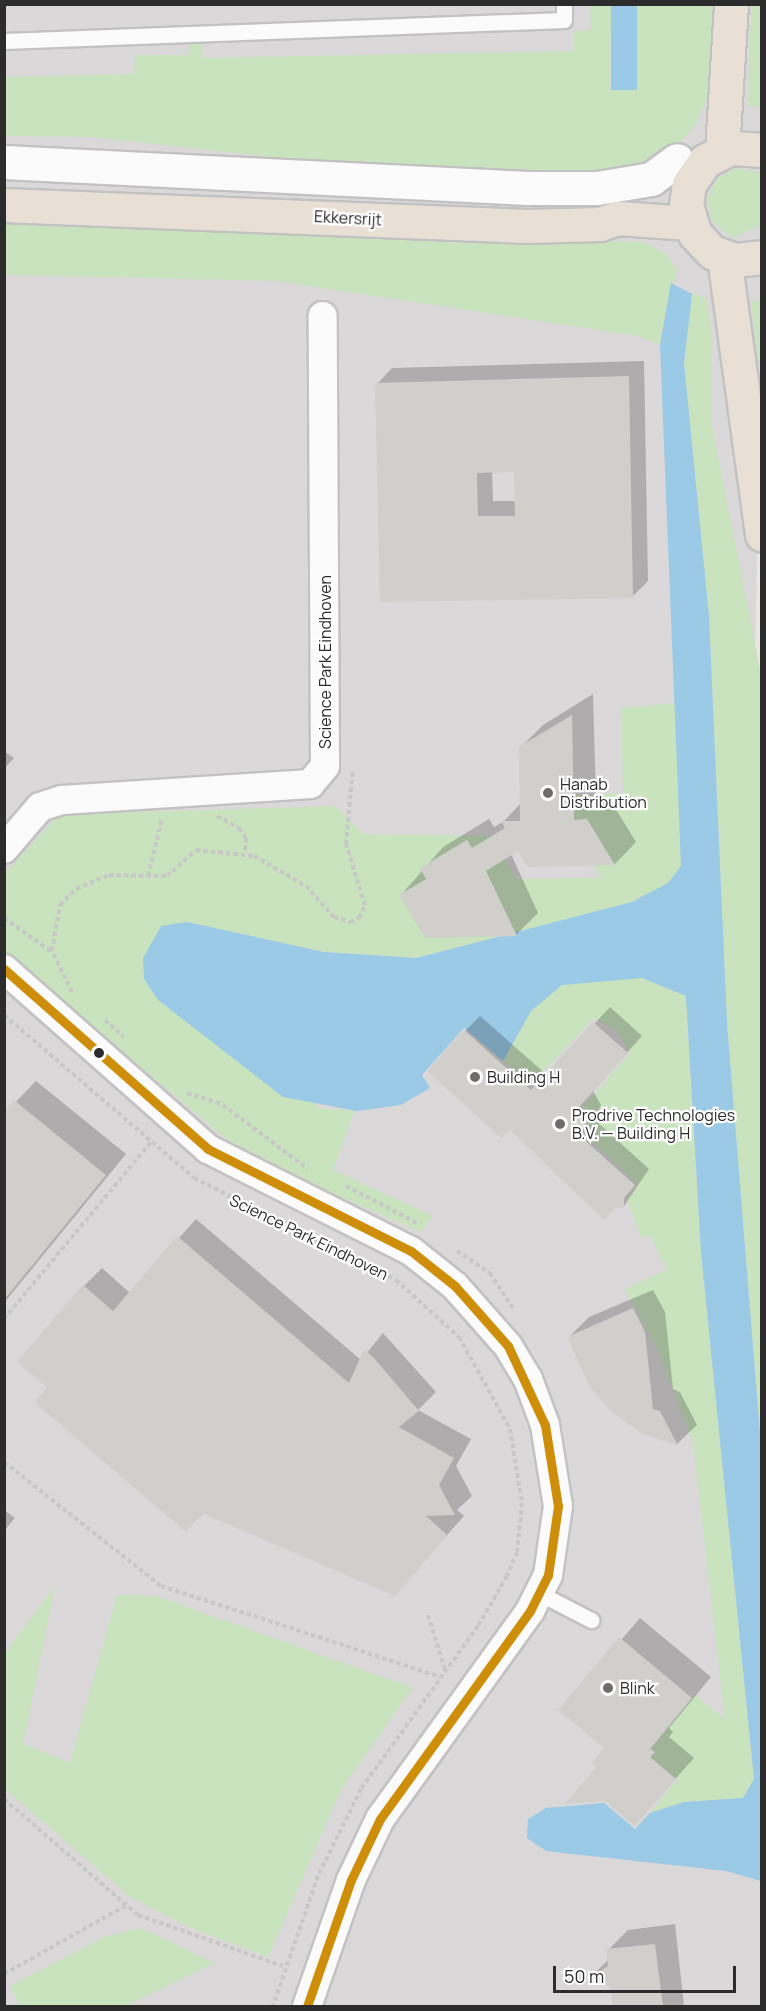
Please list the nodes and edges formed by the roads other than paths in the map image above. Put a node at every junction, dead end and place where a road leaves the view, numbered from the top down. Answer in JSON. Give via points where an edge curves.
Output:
{"nodes":[{"id":1,"x":564,"y":4,"type":"edge"},
{"id":2,"x":731,"y":4,"type":"edge"},
{"id":3,"x":4,"y":41,"type":"edge"},
{"id":4,"x":762,"y":129,"type":"edge"},
{"id":5,"x":724,"y":140,"type":"junction"},
{"id":6,"x":762,"y":150,"type":"edge"},
{"id":7,"x":4,"y":162,"type":"edge"},
{"id":8,"x":683,"y":172,"type":"junction"},
{"id":9,"x":4,"y":205,"type":"edge"},
{"id":10,"x":689,"y":223,"type":"junction"},
{"id":11,"x":600,"y":225,"type":"junction"},
{"id":12,"x":724,"y":257,"type":"junction"},
{"id":13,"x":762,"y":257,"type":"edge"},
{"id":14,"x":323,"y":316,"type":"dead end"},
{"id":15,"x":732,"y":339,"type":"junction"},
{"id":16,"x":762,"y":534,"type":"edge"},
{"id":17,"x":4,"y":849,"type":"edge"},
{"id":18,"x":4,"y":969,"type":"edge"},
{"id":19,"x":539,"y":1593,"type":"junction"},
{"id":20,"x":591,"y":1620,"type":"dead end"},
{"id":21,"x":307,"y":2007,"type":"edge"}],
"edges":[{"from":1,"to":3,"type":"lane","via":[[564,20]]},
{"from":2,"to":5,"type":"highway"},
{"from":4,"to":5,"type":"highway"},
{"from":5,"to":6,"type":"highway"},
{"from":5,"to":8,"type":"highway","via":[[705,161]]},
{"from":7,"to":8,"type":"main road","via":[[384,183],[597,188],[617,195],[651,194]]},
{"from":8,"to":10,"type":"highway"},
{"from":9,"to":11,"type":"highway","name":"Ekkersrijt"},
{"from":10,"to":11,"type":"highway","name":"Ekkersrijt","via":[[617,219]]},
{"from":10,"to":12,"type":"highway","via":[[702,243]]},
{"from":11,"to":15,"type":"highway","via":[[668,237],[710,281]]},
{"from":12,"to":13,"type":"highway"},
{"from":12,"to":15,"type":"highway","via":[[736,321]]},
{"from":14,"to":17,"type":"street","name":"Science Park Eindhoven","via":[[325,766],[310,784],[62,800],[40,807]]},
{"from":15,"to":16,"type":"highway"},
{"from":18,"to":19,"type":"street","name":"Science Park Eindhoven","via":[[208,1149],[411,1251],[490,1321],[528,1378],[554,1474],[556,1538]]},
{"from":19,"to":20,"type":"lane"},
{"from":19,"to":21,"type":"street","name":"Science Park Eindhoven","via":[[380,1820],[351,1880]]}]}
